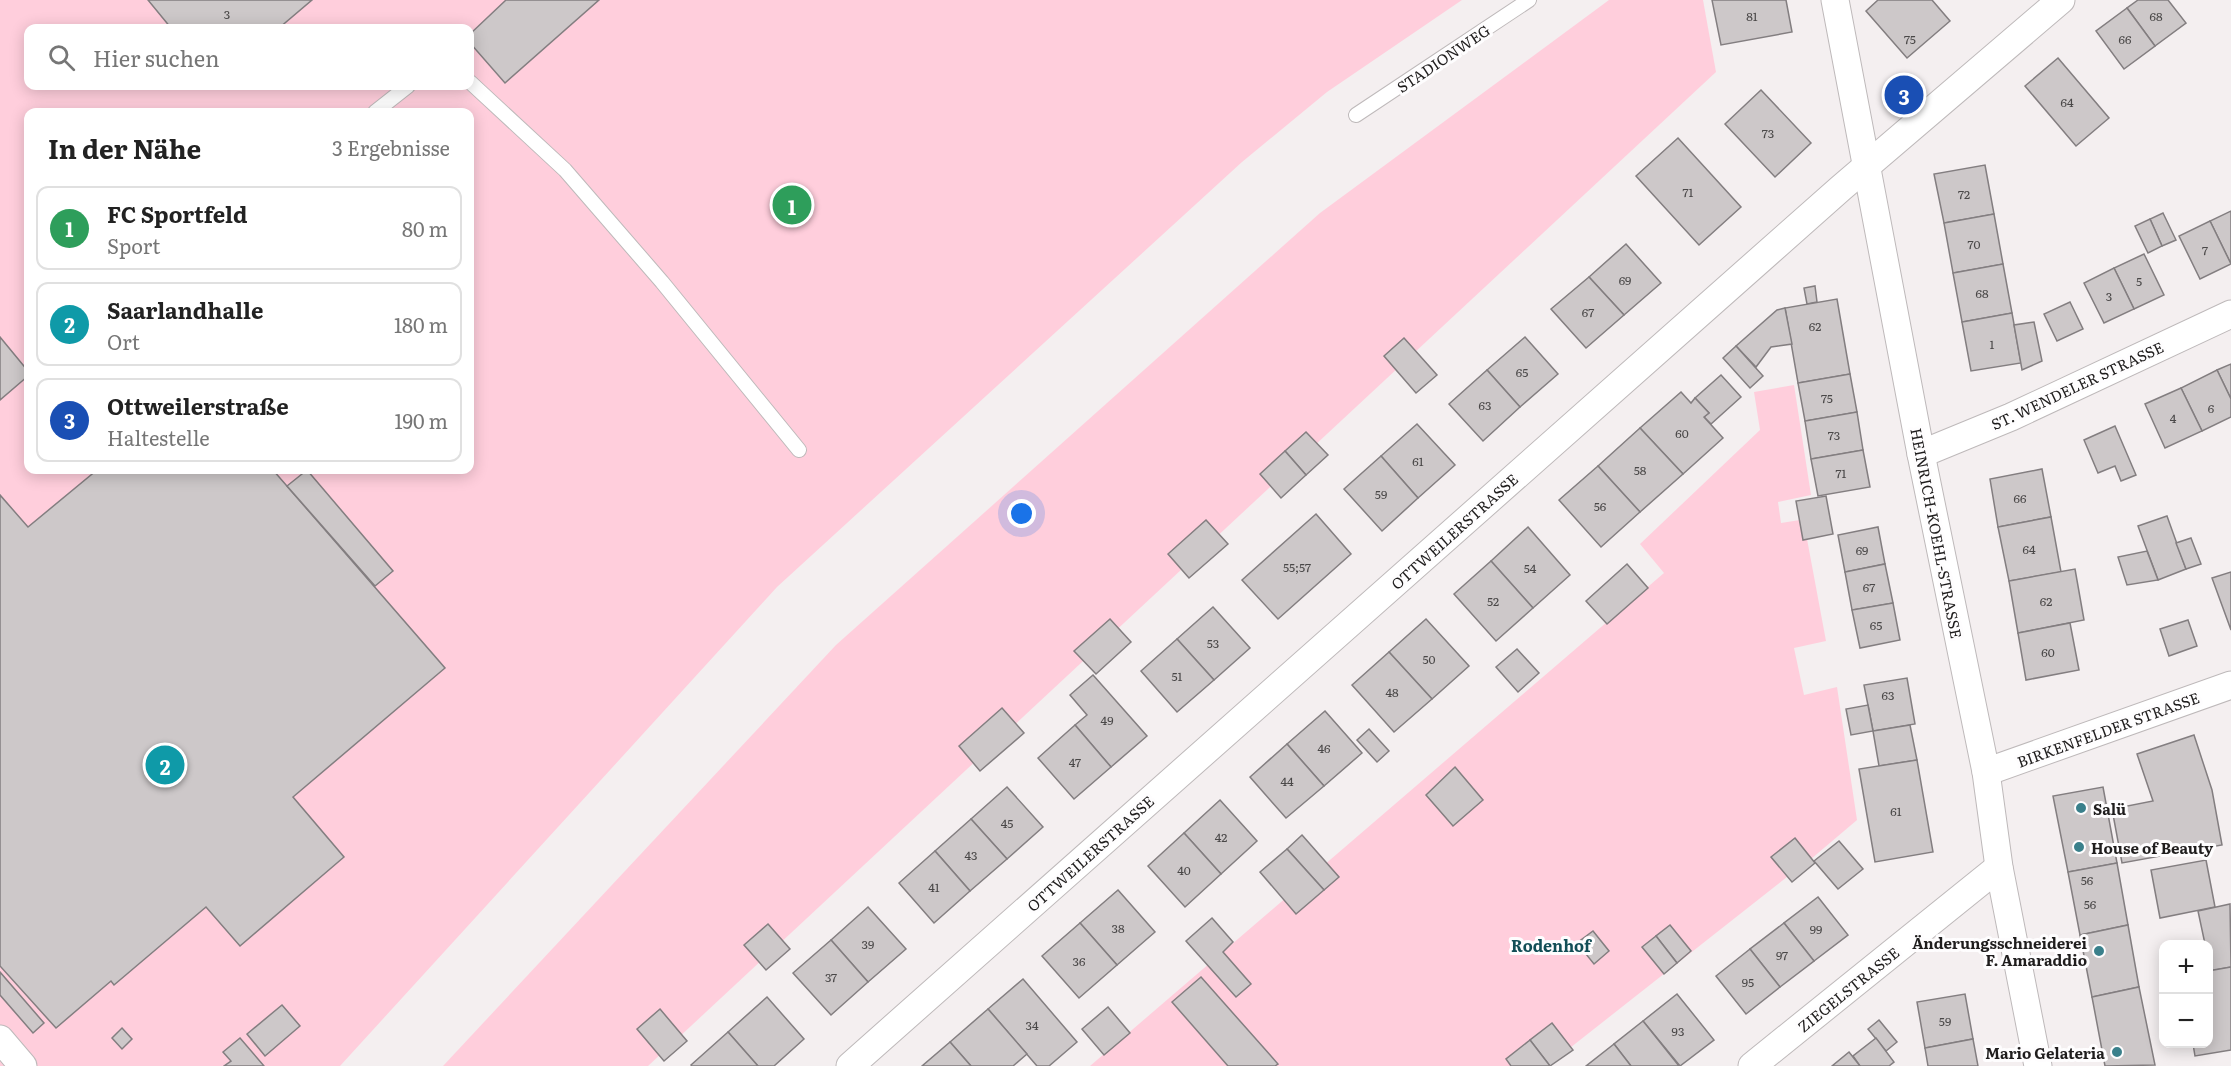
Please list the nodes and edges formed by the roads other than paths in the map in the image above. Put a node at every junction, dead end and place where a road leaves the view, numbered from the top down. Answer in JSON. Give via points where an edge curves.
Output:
{"nodes":[{"id":1,"x":1529,"y":0,"type":"edge"},
{"id":2,"x":1835,"y":0,"type":"edge"},
{"id":3,"x":2061,"y":0,"type":"edge"},
{"id":4,"x":474,"y":86,"type":"edge"},
{"id":5,"x":403,"y":90,"type":"edge"},
{"id":6,"x":380,"y":108,"type":"edge"},
{"id":7,"x":1356,"y":115,"type":"dead end"},
{"id":8,"x":1867,"y":165,"type":"junction"},
{"id":9,"x":2231,"y":314,"type":"edge"},
{"id":10,"x":799,"y":450,"type":"dead end"},
{"id":11,"x":1921,"y":454,"type":"junction"},
{"id":12,"x":2231,"y":685,"type":"edge"},
{"id":13,"x":1986,"y":772,"type":"junction"},
{"id":14,"x":1999,"y":867,"type":"junction"},
{"id":15,"x":0,"y":1039,"type":"edge"},
{"id":16,"x":23,"y":1066,"type":"edge"},
{"id":17,"x":850,"y":1066,"type":"edge"},
{"id":18,"x":1752,"y":1066,"type":"edge"},
{"id":19,"x":2038,"y":1066,"type":"edge"}],
"edges":[{"from":1,"to":7,"type":"lane","name":"STADIONWEG"},
{"from":2,"to":8,"type":"street","name":"HEINRICH-KOEHL-STRASSE"},
{"from":3,"to":8,"type":"street","name":"OTTWEILERSTRASSE"},
{"from":4,"to":10,"type":"lane","via":[[565,170]]},
{"from":5,"to":6,"type":"lane"},
{"from":8,"to":11,"type":"street","name":"HEINRICH-KOEHL-STRASSE"},
{"from":8,"to":17,"type":"street","name":"OTTWEILERSTRASSE"},
{"from":9,"to":11,"type":"street","name":"ST. WENDELER STRASSE","via":[[2011,417]]},
{"from":11,"to":13,"type":"street","name":"HEINRICH-KOEHL-STRASSE"},
{"from":12,"to":13,"type":"street","name":"BIRKENFELDER STRASSE"},
{"from":13,"to":14,"type":"street","name":"HEINRICH-KOEHL-STRASSE"},
{"from":14,"to":18,"type":"street","name":"ZIEGELSTRASSE"},
{"from":14,"to":19,"type":"street","name":"HEINRICH-KOEHL-STRASSE"},
{"from":15,"to":16,"type":"street"}]}
